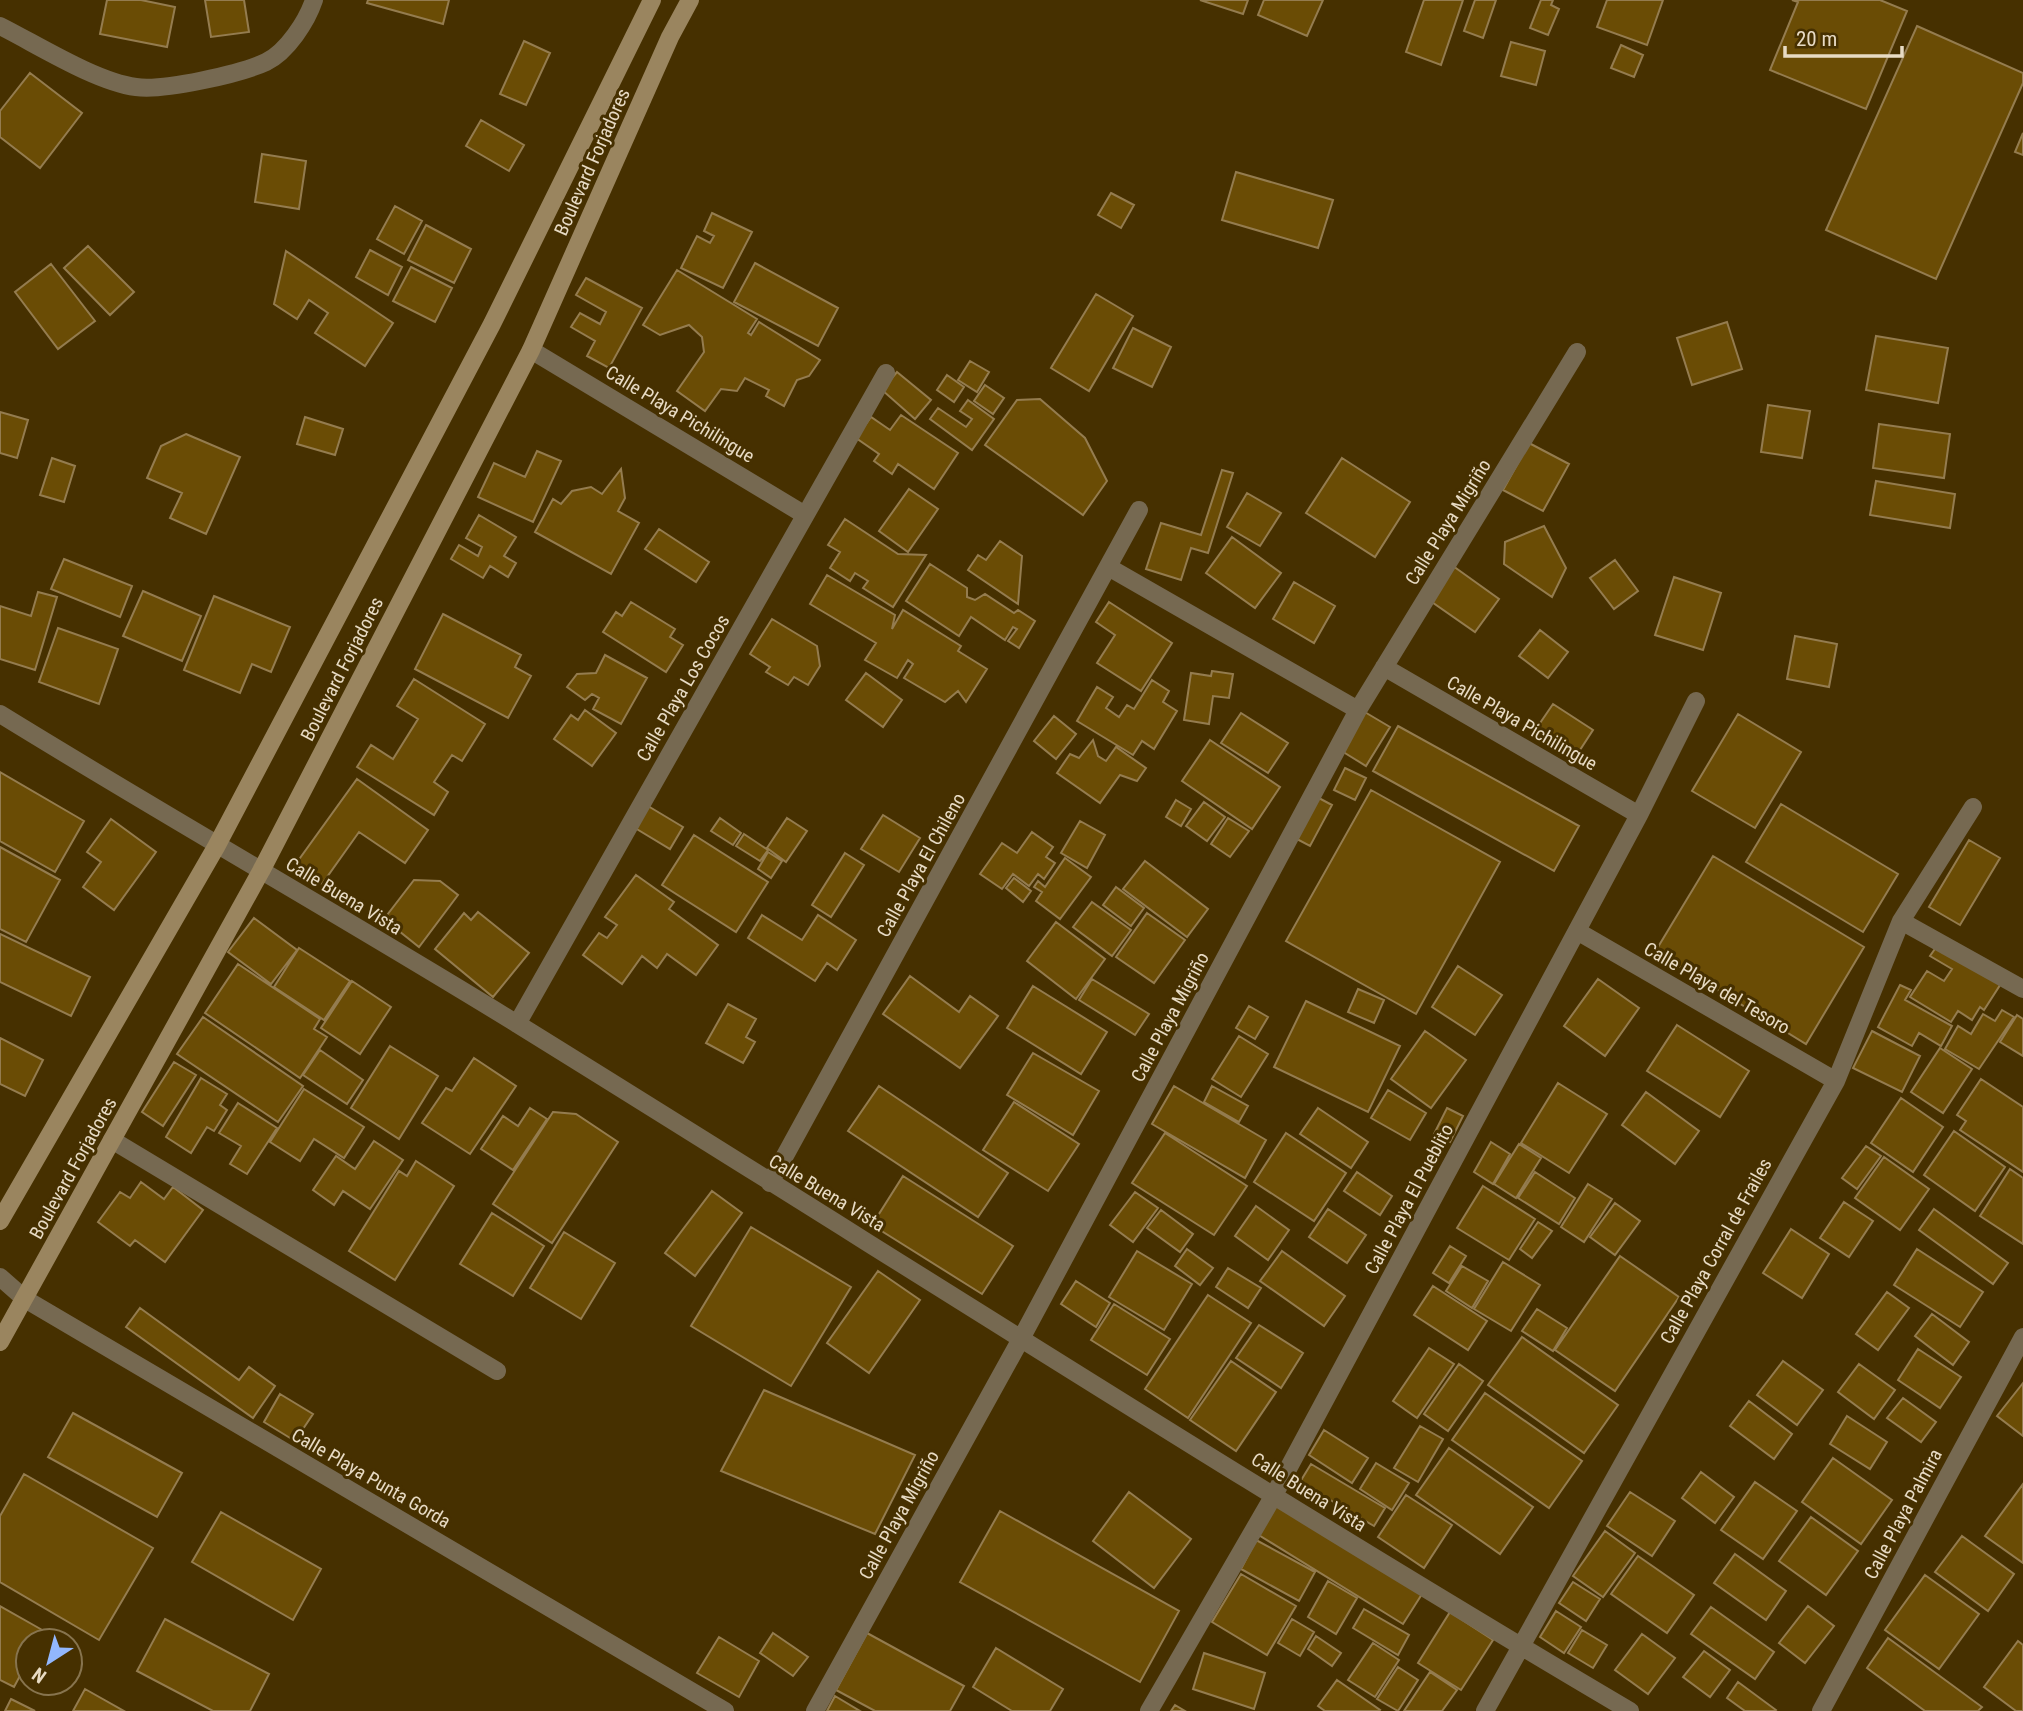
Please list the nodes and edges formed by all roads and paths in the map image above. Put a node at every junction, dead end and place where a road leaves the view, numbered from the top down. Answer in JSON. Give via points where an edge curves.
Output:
{"nodes":[{"id":1,"x":314,"y":0,"type":"edge"},
{"id":2,"x":652,"y":0,"type":"edge"},
{"id":3,"x":690,"y":0,"type":"edge"},
{"id":4,"x":0,"y":26,"type":"edge"},
{"id":5,"x":531,"y":350,"type":"junction"},
{"id":6,"x":1577,"y":352,"type":"dead end"},
{"id":7,"x":886,"y":373,"type":"dead end"},
{"id":8,"x":1139,"y":510,"type":"dead end"},
{"id":9,"x":805,"y":515,"type":"junction"},
{"id":10,"x":1110,"y":568,"type":"junction"},
{"id":11,"x":1384,"y":667,"type":"junction"},
{"id":12,"x":1696,"y":701,"type":"dead end"},
{"id":13,"x":1359,"y":710,"type":"junction"},
{"id":14,"x":0,"y":714,"type":"edge"},
{"id":15,"x":1973,"y":807,"type":"dead end"},
{"id":16,"x":1639,"y":815,"type":"junction"},
{"id":17,"x":216,"y":847,"type":"junction"},
{"id":18,"x":261,"y":871,"type":"junction"},
{"id":19,"x":1901,"y":921,"type":"junction"},
{"id":20,"x":1577,"y":932,"type":"junction"},
{"id":21,"x":2023,"y":989,"type":"edge"},
{"id":22,"x":517,"y":1024,"type":"junction"},
{"id":23,"x":1836,"y":1081,"type":"junction"},
{"id":24,"x":112,"y":1140,"type":"junction"},
{"id":25,"x":770,"y":1184,"type":"junction"},
{"id":26,"x":0,"y":1221,"type":"edge"},
{"id":27,"x":0,"y":1277,"type":"edge"},
{"id":28,"x":25,"y":1299,"type":"junction"},
{"id":29,"x":1022,"y":1337,"type":"junction"},
{"id":30,"x":2023,"y":1337,"type":"edge"},
{"id":31,"x":0,"y":1342,"type":"edge"},
{"id":32,"x":497,"y":1371,"type":"dead end"},
{"id":33,"x":1274,"y":1495,"type":"junction"},
{"id":34,"x":1520,"y":1646,"type":"junction"},
{"id":35,"x":725,"y":1711,"type":"edge"},
{"id":36,"x":815,"y":1711,"type":"edge"},
{"id":37,"x":1149,"y":1711,"type":"edge"},
{"id":38,"x":1485,"y":1711,"type":"edge"},
{"id":39,"x":1630,"y":1711,"type":"edge"},
{"id":40,"x":1821,"y":1711,"type":"edge"}],
"edges":[{"from":1,"to":4,"type":"street","via":[[307,19],[267,62],[167,89],[110,80]]},
{"from":2,"to":17,"type":"main road","name":"Boulevard Forjadores","via":[[492,324]]},
{"from":3,"to":5,"type":"main road","name":"Boulevard Forjadores"},
{"from":5,"to":9,"type":"street","name":"Calle Playa Pichilingue"},
{"from":5,"to":18,"type":"main road","name":"Boulevard Forjadores"},
{"from":6,"to":11,"type":"street","name":"Calle Playa Migriño"},
{"from":7,"to":9,"type":"street","name":"Calle Playa Los Cocos"},
{"from":8,"to":10,"type":"street","name":"Calle Playa El Chileno"},
{"from":9,"to":22,"type":"street","name":"Calle Playa Los Cocos"},
{"from":10,"to":13,"type":"street"},
{"from":10,"to":25,"type":"street","name":"Calle Playa El Chileno"},
{"from":11,"to":13,"type":"street","name":"Calle Playa Migriño"},
{"from":11,"to":16,"type":"street","name":"Calle Playa Pichilingue"},
{"from":12,"to":16,"type":"street","name":"Calle Playa El Pueblito"},
{"from":13,"to":29,"type":"street","name":"Calle Playa Migriño"},
{"from":14,"to":17,"type":"street","name":"Calle Buena Vista"},
{"from":15,"to":19,"type":"street","name":"Calle Playa Corral de Frailes"},
{"from":16,"to":20,"type":"street","name":"Calle Playa El Pueblito"},
{"from":17,"to":18,"type":"street","name":"Calle Buena Vista"},
{"from":17,"to":26,"type":"main road","name":"Boulevard Forjadores"},
{"from":18,"to":22,"type":"street","name":"Calle Buena Vista"},
{"from":18,"to":24,"type":"main road","name":"Boulevard Forjadores"},
{"from":19,"to":21,"type":"street"},
{"from":19,"to":23,"type":"street","name":"Calle Playa Corral de Frailes"},
{"from":20,"to":23,"type":"street","name":"Calle Playa del Tesoro"},
{"from":20,"to":33,"type":"street","name":"Calle Playa El Pueblito"},
{"from":22,"to":25,"type":"street","name":"Calle Buena Vista"},
{"from":23,"to":34,"type":"street","name":"Calle Playa Corral de Frailes"},
{"from":24,"to":28,"type":"main road","name":"Boulevard Forjadores"},
{"from":24,"to":32,"type":"street"},
{"from":25,"to":29,"type":"street","name":"Calle Buena Vista"},
{"from":27,"to":28,"type":"street","name":"Calle Playa Punta Gorda"},
{"from":28,"to":31,"type":"main road","name":"Boulevard Forjadores"},
{"from":28,"to":35,"type":"street","name":"Calle Playa Punta Gorda"},
{"from":29,"to":33,"type":"street","name":"Calle Buena Vista"},
{"from":29,"to":36,"type":"street","name":"Calle Playa Migriño"},
{"from":30,"to":40,"type":"street","name":"Calle Playa Palmira"},
{"from":33,"to":34,"type":"street","name":"Calle Buena Vista"},
{"from":33,"to":37,"type":"street","name":"Calle Playa El Pueblito"},
{"from":34,"to":38,"type":"street","name":"Calle Playa Corral de Frailes"},
{"from":34,"to":39,"type":"street","name":"Calle Buena Vista"}]}
